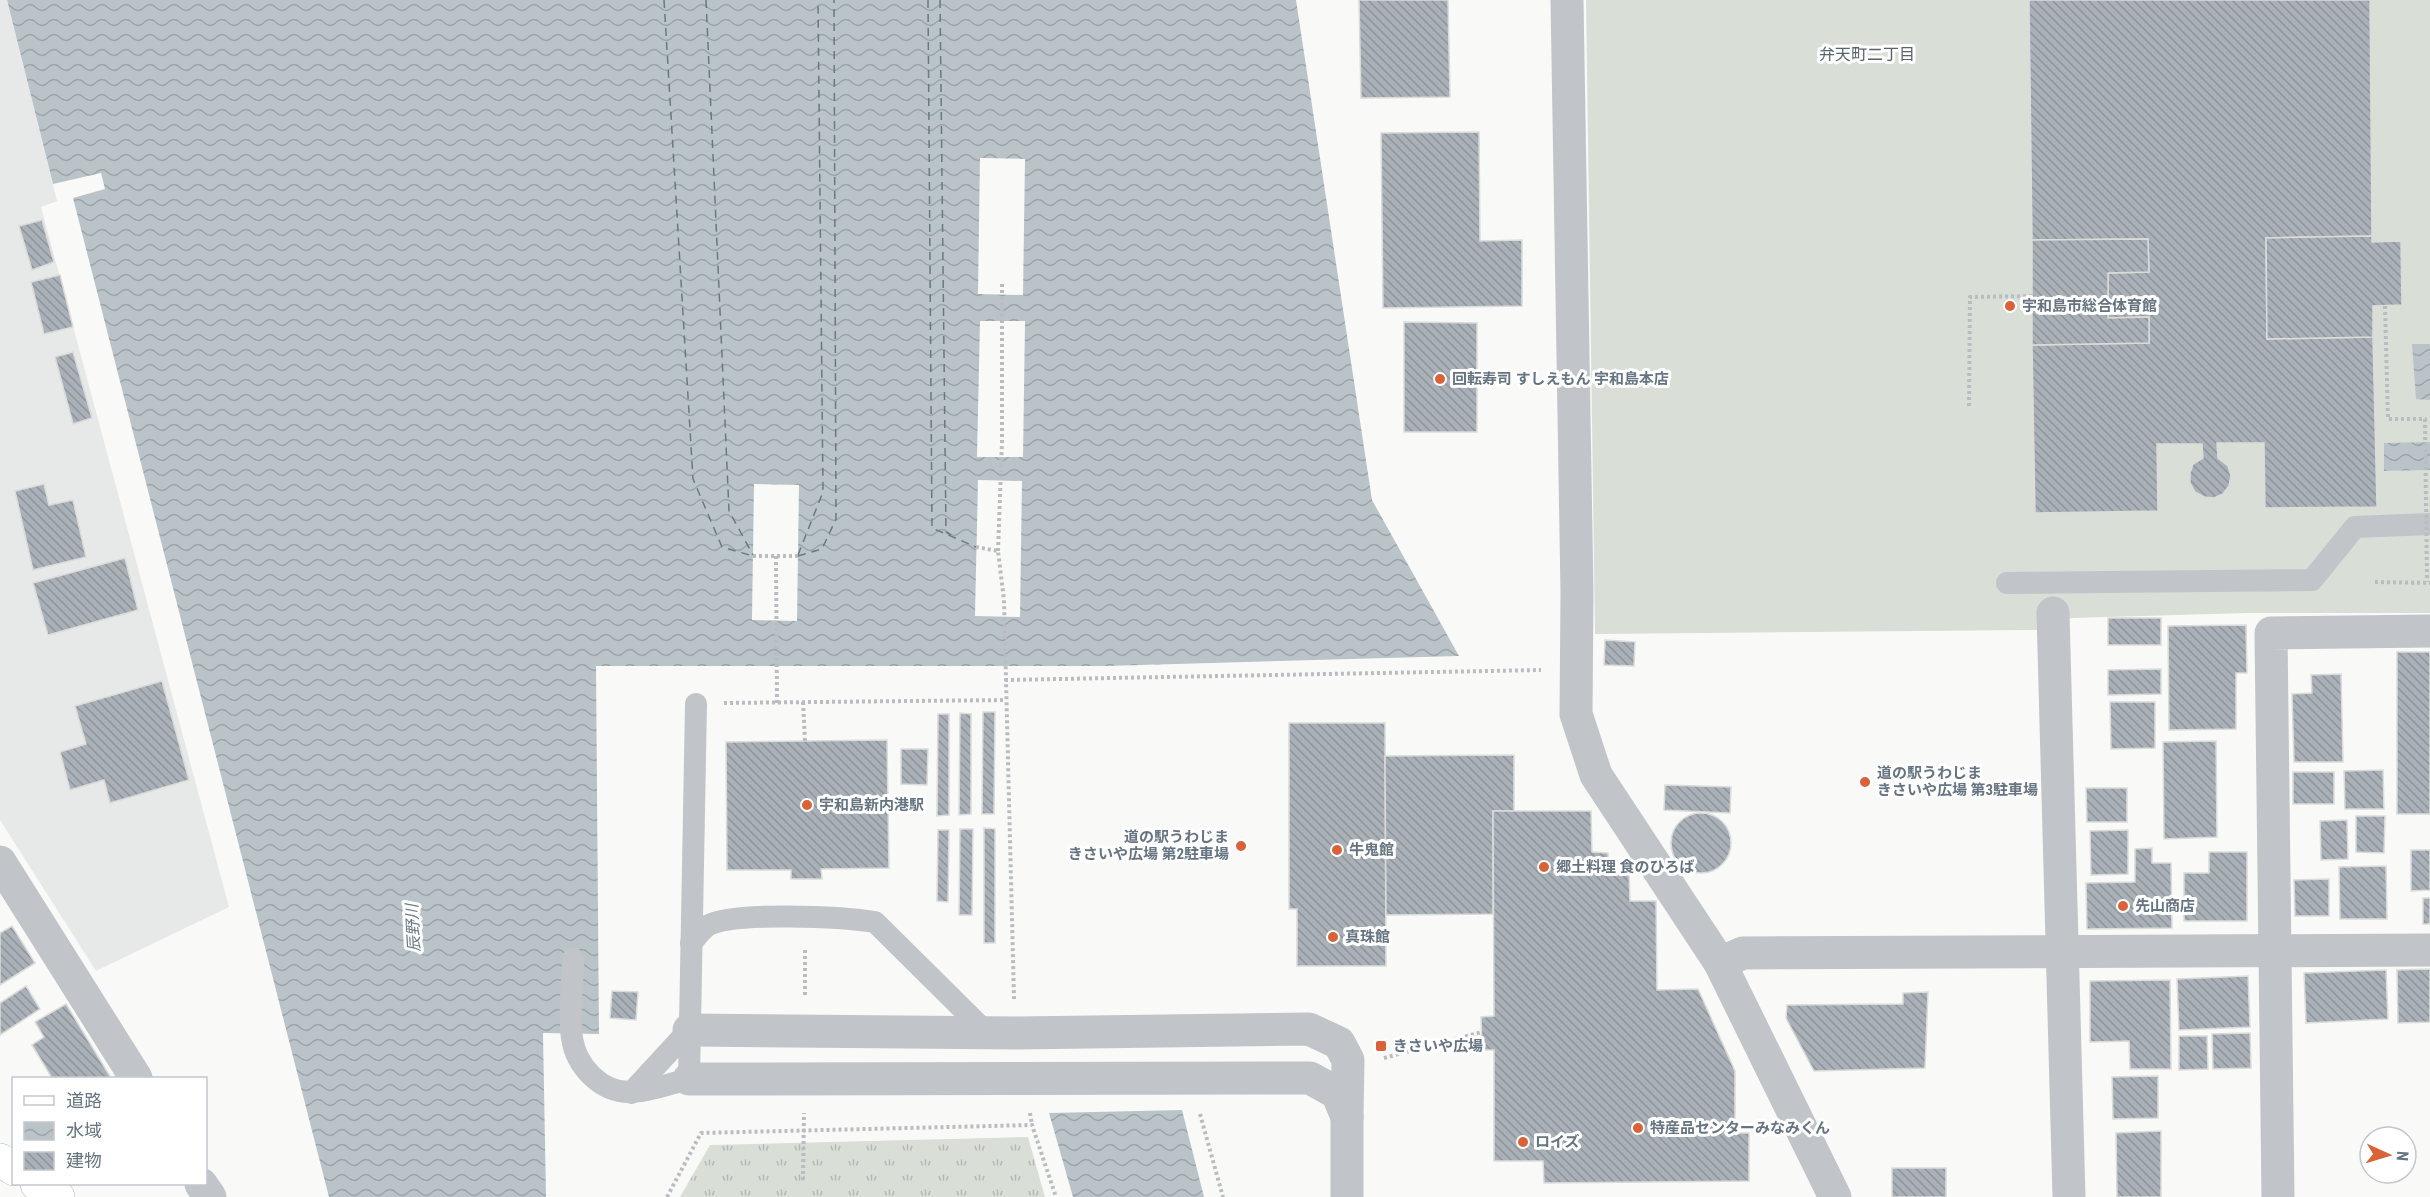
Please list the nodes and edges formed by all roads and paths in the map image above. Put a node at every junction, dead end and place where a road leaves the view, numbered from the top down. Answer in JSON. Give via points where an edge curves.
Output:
{"nodes":[{"id":1,"x":1567,"y":0,"type":"edge"},
{"id":2,"x":1002,"y":281,"type":"dead end"},
{"id":3,"x":2033,"y":296,"type":"dead end"},
{"id":4,"x":2385,"y":306,"type":"dead end"},
{"id":5,"x":1969,"y":406,"type":"dead end"},
{"id":6,"x":2430,"y":524,"type":"edge"},
{"id":7,"x":976,"y":547,"type":"dead end"},
{"id":8,"x":998,"y":551,"type":"junction"},
{"id":9,"x":798,"y":555,"type":"dead end"},
{"id":10,"x":753,"y":556,"type":"dead end"},
{"id":11,"x":776,"y":556,"type":"junction"},
{"id":12,"x":2375,"y":582,"type":"dead end"},
{"id":13,"x":2007,"y":583,"type":"dead end"},
{"id":14,"x":2429,"y":583,"type":"edge"},
{"id":15,"x":2053,"y":613,"type":"dead end"},
{"id":16,"x":2430,"y":631,"type":"edge"},
{"id":17,"x":1576,"y":669,"type":"junction"},
{"id":18,"x":1005,"y":680,"type":"junction"},
{"id":19,"x":1006,"y":700,"type":"junction"},
{"id":20,"x":803,"y":702,"type":"junction"},
{"id":21,"x":777,"y":703,"type":"junction"},
{"id":22,"x":696,"y":704,"type":"joint"},
{"id":23,"x":805,"y":741,"type":"dead end"},
{"id":24,"x":6,"y":883,"type":"edge"},
{"id":25,"x":691,"y":943,"type":"junction"},
{"id":26,"x":2430,"y":950,"type":"edge"},
{"id":27,"x":2060,"y":952,"type":"junction"},
{"id":28,"x":2274,"y":953,"type":"junction"},
{"id":29,"x":573,"y":959,"type":"dead end"},
{"id":30,"x":1720,"y":963,"type":"junction"},
{"id":31,"x":1014,"y":1004,"type":"dead end"},
{"id":32,"x":689,"y":1030,"type":"junction"},
{"id":33,"x":1482,"y":1032,"type":"dead end"},
{"id":34,"x":987,"y":1033,"type":"junction"},
{"id":35,"x":1377,"y":1060,"type":"dead end"},
{"id":36,"x":135,"y":1077,"type":"edge"},
{"id":37,"x":1192,"y":1078,"type":"junction"},
{"id":38,"x":689,"y":1079,"type":"junction"},
{"id":39,"x":632,"y":1092,"type":"junction"},
{"id":40,"x":1347,"y":1117,"type":"junction"},
{"id":41,"x":39,"y":1185,"type":"edge"},
{"id":42,"x":58,"y":1197,"type":"edge"},
{"id":43,"x":667,"y":1197,"type":"edge"},
{"id":44,"x":1056,"y":1197,"type":"edge"},
{"id":45,"x":1223,"y":1197,"type":"edge"},
{"id":46,"x":1347,"y":1197,"type":"edge"},
{"id":47,"x":1835,"y":1197,"type":"edge"},
{"id":48,"x":2068,"y":1197,"type":"edge"},
{"id":49,"x":2278,"y":1197,"type":"edge"}],
"edges":[{"from":1,"to":17,"type":"street"},
{"from":2,"to":8,"type":"path"},
{"from":3,"to":5,"type":"path","via":[[1970,297]]},
{"from":4,"to":14,"type":"path","bridge":true,"via":[[2388,418],[2425,419]]},
{"from":6,"to":13,"type":"lane","via":[[2355,527],[2312,580]]},
{"from":7,"to":8,"type":"path"},
{"from":8,"to":18,"type":"path","via":[[1004,600]]},
{"from":9,"to":11,"type":"path"},
{"from":10,"to":11,"type":"path"},
{"from":11,"to":21,"type":"path"},
{"from":12,"to":14,"type":"path"},
{"from":15,"to":27,"type":"street"},
{"from":16,"to":28,"type":"street","via":[[2271,633]]},
{"from":17,"to":18,"type":"path"},
{"from":17,"to":30,"type":"street","via":[[1576,714],[1596,775]]},
{"from":18,"to":19,"type":"path"},
{"from":19,"to":20,"type":"path"},
{"from":19,"to":31,"type":"path"},
{"from":20,"to":21,"type":"path"},
{"from":20,"to":23,"type":"path"},
{"from":21,"to":22,"type":"path"},
{"from":22,"to":25,"type":"lane"},
{"from":24,"to":36,"type":"street"},
{"from":25,"to":32,"type":"lane"},
{"from":25,"to":34,"type":"lane","via":[[706,926],[729,919],[852,918],[875,922]]},
{"from":26,"to":28,"type":"street"},
{"from":27,"to":28,"type":"street"},
{"from":27,"to":30,"type":"street","via":[[1743,953]]},
{"from":27,"to":48,"type":"street"},
{"from":28,"to":49,"type":"street"},
{"from":29,"to":39,"type":"lane","via":[[572,1038],[583,1065],[591,1077],[615,1090]]},
{"from":30,"to":47,"type":"street"},
{"from":32,"to":34,"type":"street"},
{"from":32,"to":38,"type":"lane"},
{"from":32,"to":39,"type":"lane"},
{"from":33,"to":35,"type":"path"},
{"from":34,"to":40,"type":"street","via":[[1309,1029],[1339,1043],[1348,1060]]},
{"from":37,"to":38,"type":"street"},
{"from":37,"to":40,"type":"street","via":[[1310,1078],[1337,1093]]},
{"from":37,"to":45,"type":"path"},
{"from":38,"to":39,"type":"lane"},
{"from":40,"to":46,"type":"street"},
{"from":41,"to":42,"type":"main road"},
{"from":43,"to":44,"type":"path","via":[[701,1133],[1032,1125]]}]}
